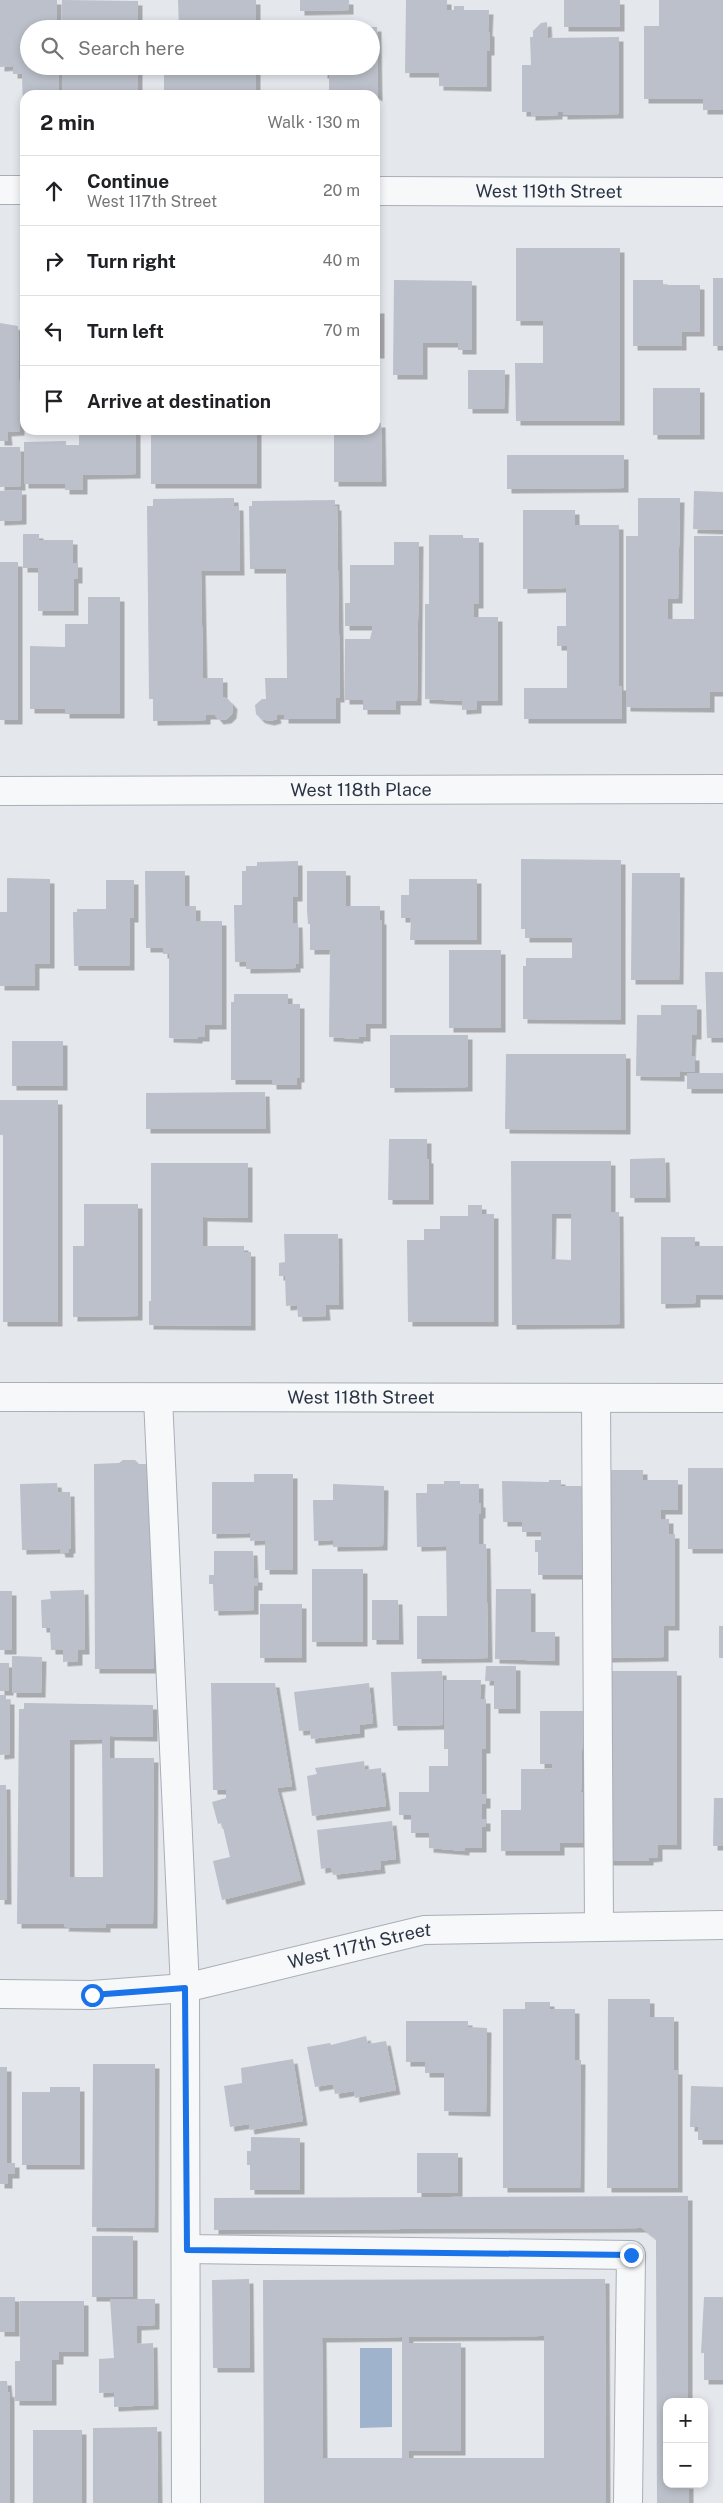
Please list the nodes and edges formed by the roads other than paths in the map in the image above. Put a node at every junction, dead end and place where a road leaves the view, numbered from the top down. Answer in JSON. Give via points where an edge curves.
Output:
{"nodes":[{"id":1,"x":0,"y":190,"type":"edge"},
{"id":2,"x":20,"y":190,"type":"edge"},
{"id":3,"x":380,"y":191,"type":"edge"},
{"id":4,"x":723,"y":192,"type":"edge"},
{"id":5,"x":723,"y":789,"type":"edge"},
{"id":6,"x":0,"y":791,"type":"edge"},
{"id":7,"x":0,"y":1397,"type":"edge"},
{"id":8,"x":158,"y":1398,"type":"junction"},
{"id":9,"x":596,"y":1398,"type":"junction"},
{"id":10,"x":723,"y":1398,"type":"edge"},
{"id":11,"x":723,"y":1925,"type":"edge"},
{"id":12,"x":599,"y":1927,"type":"junction"},
{"id":13,"x":185,"y":1988,"type":"junction"},
{"id":14,"x":0,"y":1994,"type":"edge"},
{"id":15,"x":187,"y":2250,"type":"junction"},
{"id":16,"x":186,"y":2503,"type":"edge"},
{"id":17,"x":628,"y":2503,"type":"edge"}],
"edges":[{"from":1,"to":2,"type":"street"},
{"from":3,"to":4,"type":"street","name":"West 119th Street"},
{"from":5,"to":6,"type":"street","name":"West 118th Place"},
{"from":7,"to":8,"type":"street","name":"West 118th Street"},
{"from":8,"to":9,"type":"street","name":"West 118th Street"},
{"from":8,"to":13,"type":"street"},
{"from":9,"to":10,"type":"street","name":"West 118th Street"},
{"from":9,"to":12,"type":"street"},
{"from":11,"to":12,"type":"street","name":"West 117th Street"},
{"from":12,"to":13,"type":"street","name":"West 117th Street","via":[[424,1930]]},
{"from":13,"to":14,"type":"street","name":"West 117th Street","via":[[92,1995]]},
{"from":13,"to":15,"type":"street"},
{"from":15,"to":16,"type":"street"},
{"from":15,"to":17,"type":"street","via":[[631,2255]]}]}
